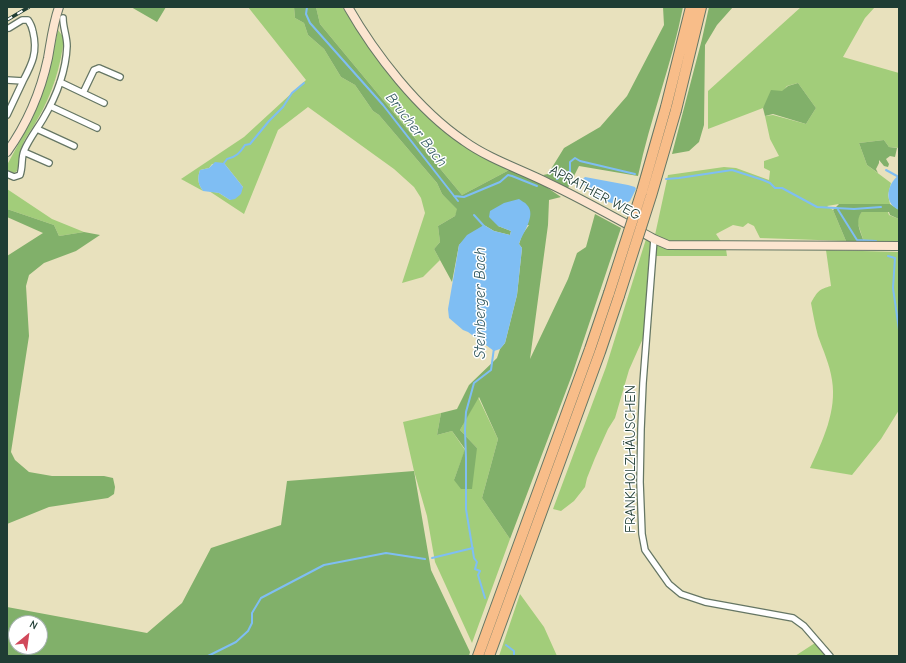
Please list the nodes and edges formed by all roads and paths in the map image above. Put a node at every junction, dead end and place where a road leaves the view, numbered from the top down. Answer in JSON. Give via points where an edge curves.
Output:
{"nodes":[{"id":1,"x":59,"y":7,"type":"edge"},
{"id":2,"x":348,"y":7,"type":"edge"},
{"id":3,"x":691,"y":7,"type":"edge"},
{"id":4,"x":702,"y":7,"type":"edge"},
{"id":5,"x":63,"y":18,"type":"dead end"},
{"id":6,"x":9,"y":28,"type":"dead end"},
{"id":7,"x":120,"y":78,"type":"dead end"},
{"id":8,"x":7,"y":80,"type":"edge"},
{"id":9,"x":23,"y":81,"type":"junction"},
{"id":10,"x":60,"y":82,"type":"junction"},
{"id":11,"x":83,"y":93,"type":"junction"},
{"id":12,"x":104,"y":103,"type":"dead end"},
{"id":13,"x":50,"y":106,"type":"junction"},
{"id":14,"x":671,"y":108,"type":"junction"},
{"id":15,"x":7,"y":115,"type":"edge"},
{"id":16,"x":97,"y":128,"type":"dead end"},
{"id":17,"x":37,"y":129,"type":"junction"},
{"id":18,"x":74,"y":146,"type":"dead end"},
{"id":19,"x":7,"y":152,"type":"edge"},
{"id":20,"x":24,"y":152,"type":"junction"},
{"id":21,"x":49,"y":163,"type":"dead end"},
{"id":22,"x":7,"y":174,"type":"edge"},
{"id":23,"x":654,"y":239,"type":"junction"},
{"id":24,"x":899,"y":246,"type":"edge"},
{"id":25,"x":614,"y":294,"type":"junction"},
{"id":26,"x":478,"y":656,"type":"edge"},
{"id":27,"x":489,"y":656,"type":"edge"},
{"id":28,"x":830,"y":656,"type":"edge"}],
"edges":[{"from":1,"to":19,"type":"street","via":[[37,96],[19,134]]},
{"from":2,"to":23,"type":"street","name":"APRATHER WEG","via":[[377,53],[396,76],[414,97],[462,140]]},
{"from":3,"to":14,"type":"highway"},
{"from":4,"to":14,"type":"highway"},
{"from":5,"to":10,"type":"street","via":[[67,46]]},
{"from":6,"to":9,"type":"street","via":[[25,19],[32,26],[36,48],[32,64]]},
{"from":7,"to":11,"type":"street","via":[[99,68],[94,70]]},
{"from":8,"to":9,"type":"street"},
{"from":9,"to":15,"type":"street"},
{"from":10,"to":11,"type":"street"},
{"from":10,"to":13,"type":"street"},
{"from":11,"to":12,"type":"street"},
{"from":13,"to":16,"type":"street"},
{"from":13,"to":17,"type":"street"},
{"from":14,"to":25,"type":"highway","bridge":true,"via":[[642,191]]},
{"from":17,"to":18,"type":"street"},
{"from":17,"to":20,"type":"street"},
{"from":20,"to":21,"type":"street"},
{"from":20,"to":22,"type":"street","via":[[20,175],[14,177]]},
{"from":23,"to":24,"type":"street","name":"APRATHER WEG","via":[[668,244]]},
{"from":23,"to":28,"type":"street","name":"FRANKHOLZHÄUSCHEN","via":[[641,429],[640,482],[645,550],[668,584],[681,594],[705,602],[793,618],[804,626]]},
{"from":25,"to":26,"type":"highway","via":[[590,349]]},
{"from":25,"to":27,"type":"highway","via":[[597,359]]}]}
